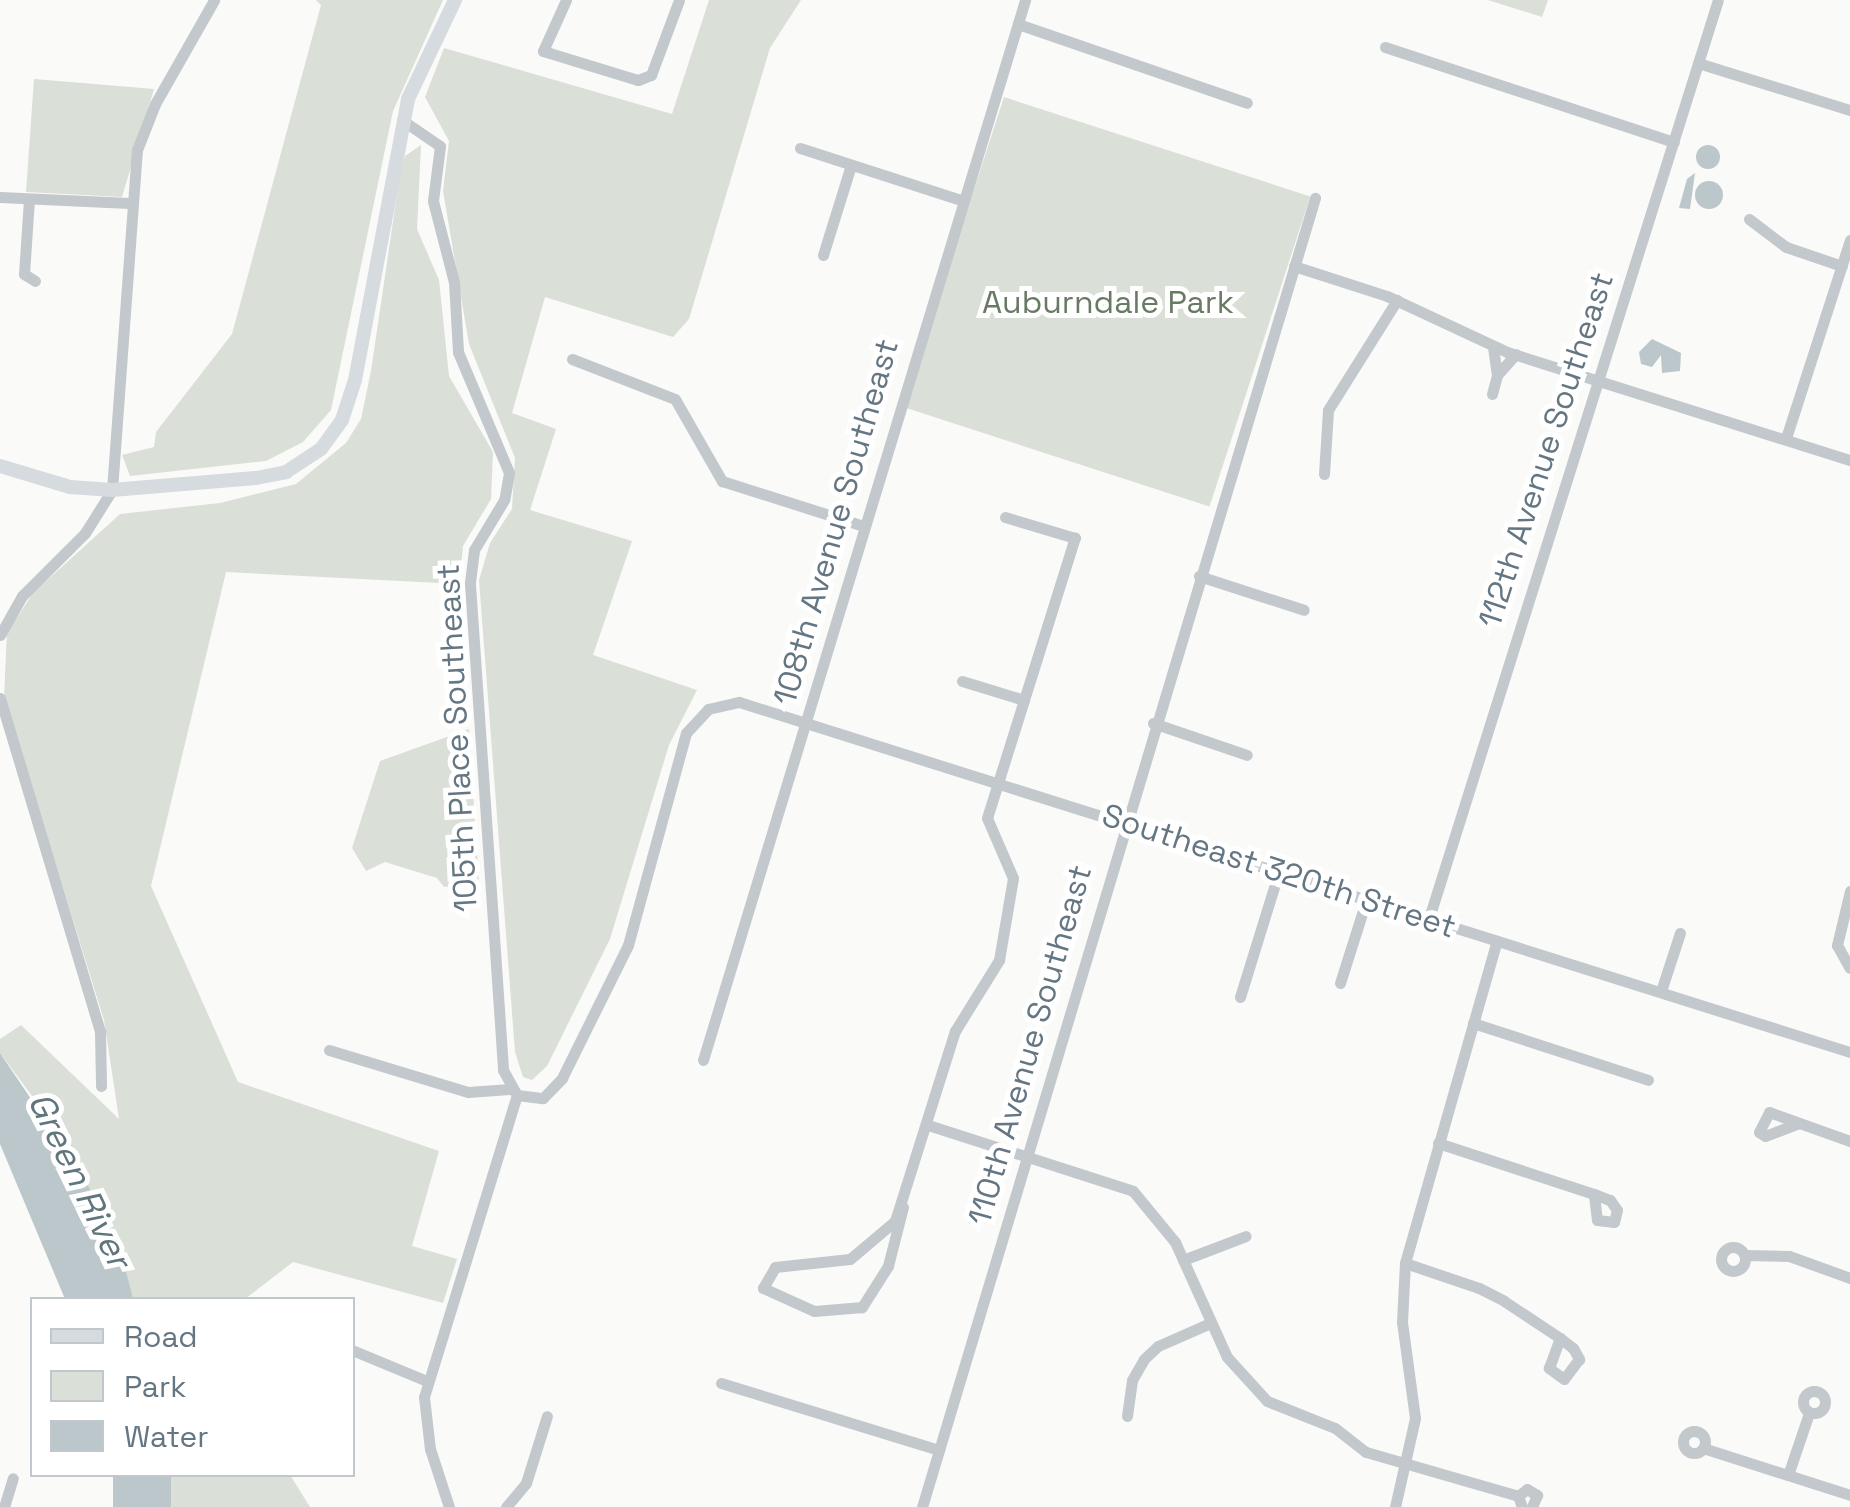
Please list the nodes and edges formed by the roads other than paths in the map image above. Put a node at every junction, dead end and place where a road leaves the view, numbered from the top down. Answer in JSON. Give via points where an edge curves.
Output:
{"nodes":[{"id":1,"x":214,"y":0,"type":"edge"},
{"id":2,"x":455,"y":0,"type":"edge"},
{"id":3,"x":566,"y":0,"type":"edge"},
{"id":4,"x":680,"y":0,"type":"edge"},
{"id":5,"x":1026,"y":0,"type":"edge"},
{"id":6,"x":1718,"y":0,"type":"edge"},
{"id":7,"x":1018,"y":24,"type":"junction"},
{"id":8,"x":1385,"y":47,"type":"dead end"},
{"id":9,"x":1698,"y":64,"type":"junction"},
{"id":10,"x":1247,"y":103,"type":"dead end"},
{"id":11,"x":1850,"y":110,"type":"edge"},
{"id":12,"x":402,"y":120,"type":"junction"},
{"id":13,"x":1674,"y":142,"type":"junction"},
{"id":14,"x":800,"y":148,"type":"dead end"},
{"id":15,"x":851,"y":165,"type":"junction"},
{"id":16,"x":0,"y":197,"type":"edge"},
{"id":17,"x":1315,"y":198,"type":"dead end"},
{"id":18,"x":28,"y":199,"type":"junction"},
{"id":19,"x":961,"y":200,"type":"junction"},
{"id":20,"x":130,"y":203,"type":"junction"},
{"id":21,"x":1749,"y":219,"type":"dead end"},
{"id":22,"x":1850,"y":240,"type":"edge"},
{"id":23,"x":823,"y":255,"type":"dead end"},
{"id":24,"x":1294,"y":266,"type":"junction"},
{"id":25,"x":1842,"y":266,"type":"junction"},
{"id":26,"x":35,"y":281,"type":"dead end"},
{"id":27,"x":1397,"y":300,"type":"junction"},
{"id":28,"x":1494,"y":347,"type":"junction"},
{"id":29,"x":1516,"y":354,"type":"junction"},
{"id":30,"x":572,"y":358,"type":"dead end"},
{"id":31,"x":1498,"y":375,"type":"junction"},
{"id":32,"x":1597,"y":377,"type":"junction"},
{"id":33,"x":1492,"y":394,"type":"dead end"},
{"id":34,"x":1786,"y":438,"type":"junction"},
{"id":35,"x":1850,"y":460,"type":"edge"},
{"id":36,"x":0,"y":466,"type":"edge"},
{"id":37,"x":1324,"y":474,"type":"dead end"},
{"id":38,"x":112,"y":490,"type":"junction"},
{"id":39,"x":1004,"y":516,"type":"dead end"},
{"id":40,"x":861,"y":525,"type":"junction"},
{"id":41,"x":1199,"y":576,"type":"junction"},
{"id":42,"x":1304,"y":610,"type":"dead end"},
{"id":43,"x":0,"y":635,"type":"edge"},
{"id":44,"x":962,"y":681,"type":"dead end"},
{"id":45,"x":0,"y":698,"type":"edge"},
{"id":46,"x":1024,"y":700,"type":"junction"},
{"id":47,"x":806,"y":718,"type":"junction"},
{"id":48,"x":1153,"y":723,"type":"junction"},
{"id":49,"x":1247,"y":755,"type":"dead end"},
{"id":50,"x":998,"y":783,"type":"junction"},
{"id":51,"x":1123,"y":822,"type":"junction"},
{"id":52,"x":1279,"y":870,"type":"junction"},
{"id":53,"x":1850,"y":891,"type":"edge"},
{"id":54,"x":1367,"y":898,"type":"junction"},
{"id":55,"x":1428,"y":918,"type":"junction"},
{"id":56,"x":1680,"y":933,"type":"dead end"},
{"id":57,"x":1497,"y":941,"type":"junction"},
{"id":58,"x":1845,"y":964,"type":"edge"},
{"id":59,"x":1340,"y":983,"type":"dead end"},
{"id":60,"x":1661,"y":991,"type":"junction"},
{"id":61,"x":1240,"y":996,"type":"dead end"},
{"id":62,"x":1473,"y":1022,"type":"junction"},
{"id":63,"x":329,"y":1050,"type":"dead end"},
{"id":64,"x":1850,"y":1052,"type":"edge"},
{"id":65,"x":703,"y":1060,"type":"dead end"},
{"id":66,"x":1648,"y":1080,"type":"dead end"},
{"id":67,"x":101,"y":1086,"type":"dead end"},
{"id":68,"x":514,"y":1092,"type":"junction"},
{"id":69,"x":1799,"y":1123,"type":"dead end"},
{"id":70,"x":928,"y":1125,"type":"junction"},
{"id":71,"x":1850,"y":1140,"type":"edge"},
{"id":72,"x":1438,"y":1143,"type":"junction"},
{"id":73,"x":1028,"y":1154,"type":"junction"},
{"id":74,"x":1594,"y":1194,"type":"dead end"},
{"id":75,"x":904,"y":1207,"type":"junction"},
{"id":76,"x":1246,"y":1236,"type":"dead end"},
{"id":77,"x":1744,"y":1255,"type":"dead end"},
{"id":78,"x":1183,"y":1260,"type":"junction"},
{"id":79,"x":1405,"y":1263,"type":"junction"},
{"id":80,"x":1850,"y":1278,"type":"edge"},
{"id":81,"x":1208,"y":1324,"type":"junction"},
{"id":82,"x":1560,"y":1338,"type":"dead end"},
{"id":83,"x":355,"y":1351,"type":"edge"},
{"id":84,"x":427,"y":1381,"type":"junction"},
{"id":85,"x":721,"y":1383,"type":"dead end"},
{"id":86,"x":1810,"y":1412,"type":"dead end"},
{"id":87,"x":547,"y":1416,"type":"dead end"},
{"id":88,"x":1127,"y":1416,"type":"dead end"},
{"id":89,"x":1704,"y":1448,"type":"dead end"},
{"id":90,"x":939,"y":1450,"type":"junction"},
{"id":91,"x":1407,"y":1463,"type":"junction"},
{"id":92,"x":1788,"y":1475,"type":"junction"},
{"id":93,"x":13,"y":1478,"type":"dead end"},
{"id":94,"x":1850,"y":1495,"type":"edge"},
{"id":95,"x":1520,"y":1501,"type":"edge"},
{"id":96,"x":4,"y":1507,"type":"edge"},
{"id":97,"x":449,"y":1507,"type":"edge"},
{"id":98,"x":506,"y":1507,"type":"edge"},
{"id":99,"x":922,"y":1507,"type":"edge"},
{"id":100,"x":1395,"y":1507,"type":"edge"},
{"id":101,"x":1532,"y":1507,"type":"edge"}],
"edges":[{"from":1,"to":20,"type":"street","via":[[148,121]]},
{"from":2,"to":12,"type":"main road","via":[[423,58]]},
{"from":3,"to":4,"type":"street","via":[[543,52],[647,79]]},
{"from":5,"to":7,"type":"street","name":"108th Avenue Southeast"},
{"from":6,"to":9,"type":"street","name":"112th Avenue Southeast"},
{"from":7,"to":10,"type":"street"},
{"from":7,"to":19,"type":"street","name":"108th Avenue Southeast"},
{"from":8,"to":13,"type":"street"},
{"from":9,"to":11,"type":"street"},
{"from":9,"to":13,"type":"street","name":"112th Avenue Southeast"},
{"from":12,"to":38,"type":"main road","via":[[361,353],[332,436],[286,472]]},
{"from":12,"to":68,"type":"street","name":"105th Place Southeast","via":[[440,146],[433,201],[454,282],[458,352],[510,474],[504,500],[474,550],[470,584],[501,1050]]},
{"from":13,"to":32,"type":"street","name":"112th Avenue Southeast"},
{"from":14,"to":15,"type":"street"},
{"from":15,"to":19,"type":"street"},
{"from":15,"to":23,"type":"street"},
{"from":16,"to":18,"type":"street"},
{"from":17,"to":24,"type":"street","name":"110th Avenue Southeast"},
{"from":18,"to":20,"type":"street"},
{"from":18,"to":26,"type":"street","via":[[24,274]]},
{"from":19,"to":40,"type":"street","name":"108th Avenue Southeast"},
{"from":20,"to":38,"type":"street"},
{"from":21,"to":25,"type":"street","via":[[1786,247]]},
{"from":22,"to":25,"type":"street"},
{"from":24,"to":27,"type":"street"},
{"from":24,"to":41,"type":"street","name":"110th Avenue Southeast"},
{"from":25,"to":34,"type":"street"},
{"from":27,"to":28,"type":"street"},
{"from":27,"to":37,"type":"street","via":[[1328,410]]},
{"from":28,"to":29,"type":"street"},
{"from":28,"to":31,"type":"street"},
{"from":29,"to":31,"type":"street"},
{"from":29,"to":32,"type":"street"},
{"from":30,"to":40,"type":"street","via":[[675,399],[722,481]]},
{"from":31,"to":33,"type":"street"},
{"from":32,"to":34,"type":"street"},
{"from":32,"to":55,"type":"street","name":"112th Avenue Southeast"},
{"from":34,"to":35,"type":"street"},
{"from":36,"to":38,"type":"main road","via":[[70,487]]},
{"from":38,"to":43,"type":"street","via":[[85,532],[22,596]]},
{"from":39,"to":46,"type":"street","via":[[1075,538]]},
{"from":40,"to":47,"type":"street","name":"108th Avenue Southeast"},
{"from":41,"to":42,"type":"street"},
{"from":41,"to":48,"type":"street","name":"110th Avenue Southeast"},
{"from":44,"to":46,"type":"street"},
{"from":45,"to":67,"type":"street","via":[[100,1032]]},
{"from":46,"to":50,"type":"street"},
{"from":47,"to":50,"type":"street","name":"Southeast 320th Street"},
{"from":47,"to":65,"type":"street","name":"108th Avenue Southeast"},
{"from":47,"to":68,"type":"street","name":"Southeast 320th Street","via":[[739,702],[708,709],[679,751],[636,922],[612,983],[553,1090],[532,1100]]},
{"from":48,"to":49,"type":"street"},
{"from":48,"to":51,"type":"street","name":"110th Avenue Southeast"},
{"from":50,"to":51,"type":"street","name":"Southeast 320th Street"},
{"from":50,"to":70,"type":"street","via":[[988,824],[1013,878],[999,960],[955,1031]]},
{"from":51,"to":52,"type":"street","name":"Southeast 320th Street"},
{"from":51,"to":73,"type":"street","name":"110th Avenue Southeast"},
{"from":52,"to":54,"type":"street","name":"Southeast 320th Street"},
{"from":52,"to":61,"type":"street"},
{"from":53,"to":58,"type":"street","via":[[1837,935]]},
{"from":54,"to":55,"type":"street","name":"Southeast 320th Street"},
{"from":54,"to":59,"type":"street"},
{"from":55,"to":57,"type":"street","name":"Southeast 320th Street"},
{"from":56,"to":60,"type":"street"},
{"from":57,"to":60,"type":"street","name":"Southeast 320th Street"},
{"from":57,"to":62,"type":"street"},
{"from":60,"to":64,"type":"street","name":"Southeast 320th Street"},
{"from":62,"to":66,"type":"street"},
{"from":62,"to":72,"type":"street"},
{"from":63,"to":68,"type":"street","via":[[468,1092]]},
{"from":68,"to":84,"type":"street"},
{"from":69,"to":71,"type":"street"},
{"from":70,"to":73,"type":"street"},
{"from":70,"to":75,"type":"street"},
{"from":72,"to":74,"type":"street"},
{"from":72,"to":79,"type":"street"},
{"from":73,"to":78,"type":"street","via":[[1133,1191],[1164,1224]]},
{"from":73,"to":90,"type":"street","name":"110th Avenue Southeast"},
{"from":75,"to":75,"type":"street","via":[[866,1250],[830,1264],[775,1267],[763,1288],[814,1311],[862,1307],[888,1266]]},
{"from":76,"to":78,"type":"street"},
{"from":77,"to":80,"type":"street","via":[[1789,1256]]},
{"from":78,"to":81,"type":"street"},
{"from":79,"to":82,"type":"street","via":[[1478,1288]]},
{"from":79,"to":91,"type":"street","via":[[1402,1322],[1415,1418]]},
{"from":81,"to":88,"type":"street","via":[[1144,1359],[1132,1380]]},
{"from":81,"to":91,"type":"street","via":[[1237,1370],[1268,1401],[1334,1428],[1366,1452]]},
{"from":83,"to":84,"type":"street"},
{"from":84,"to":97,"type":"street","via":[[424,1422]]},
{"from":85,"to":90,"type":"street"},
{"from":86,"to":92,"type":"street"},
{"from":87,"to":98,"type":"street","via":[[526,1483]]},
{"from":89,"to":92,"type":"street"},
{"from":90,"to":99,"type":"street","name":"110th Avenue Southeast"},
{"from":91,"to":95,"type":"street"},
{"from":91,"to":100,"type":"street"},
{"from":92,"to":94,"type":"street"},
{"from":93,"to":96,"type":"street"},
{"from":95,"to":101,"type":"street","via":[[1533,1490]]}]}
